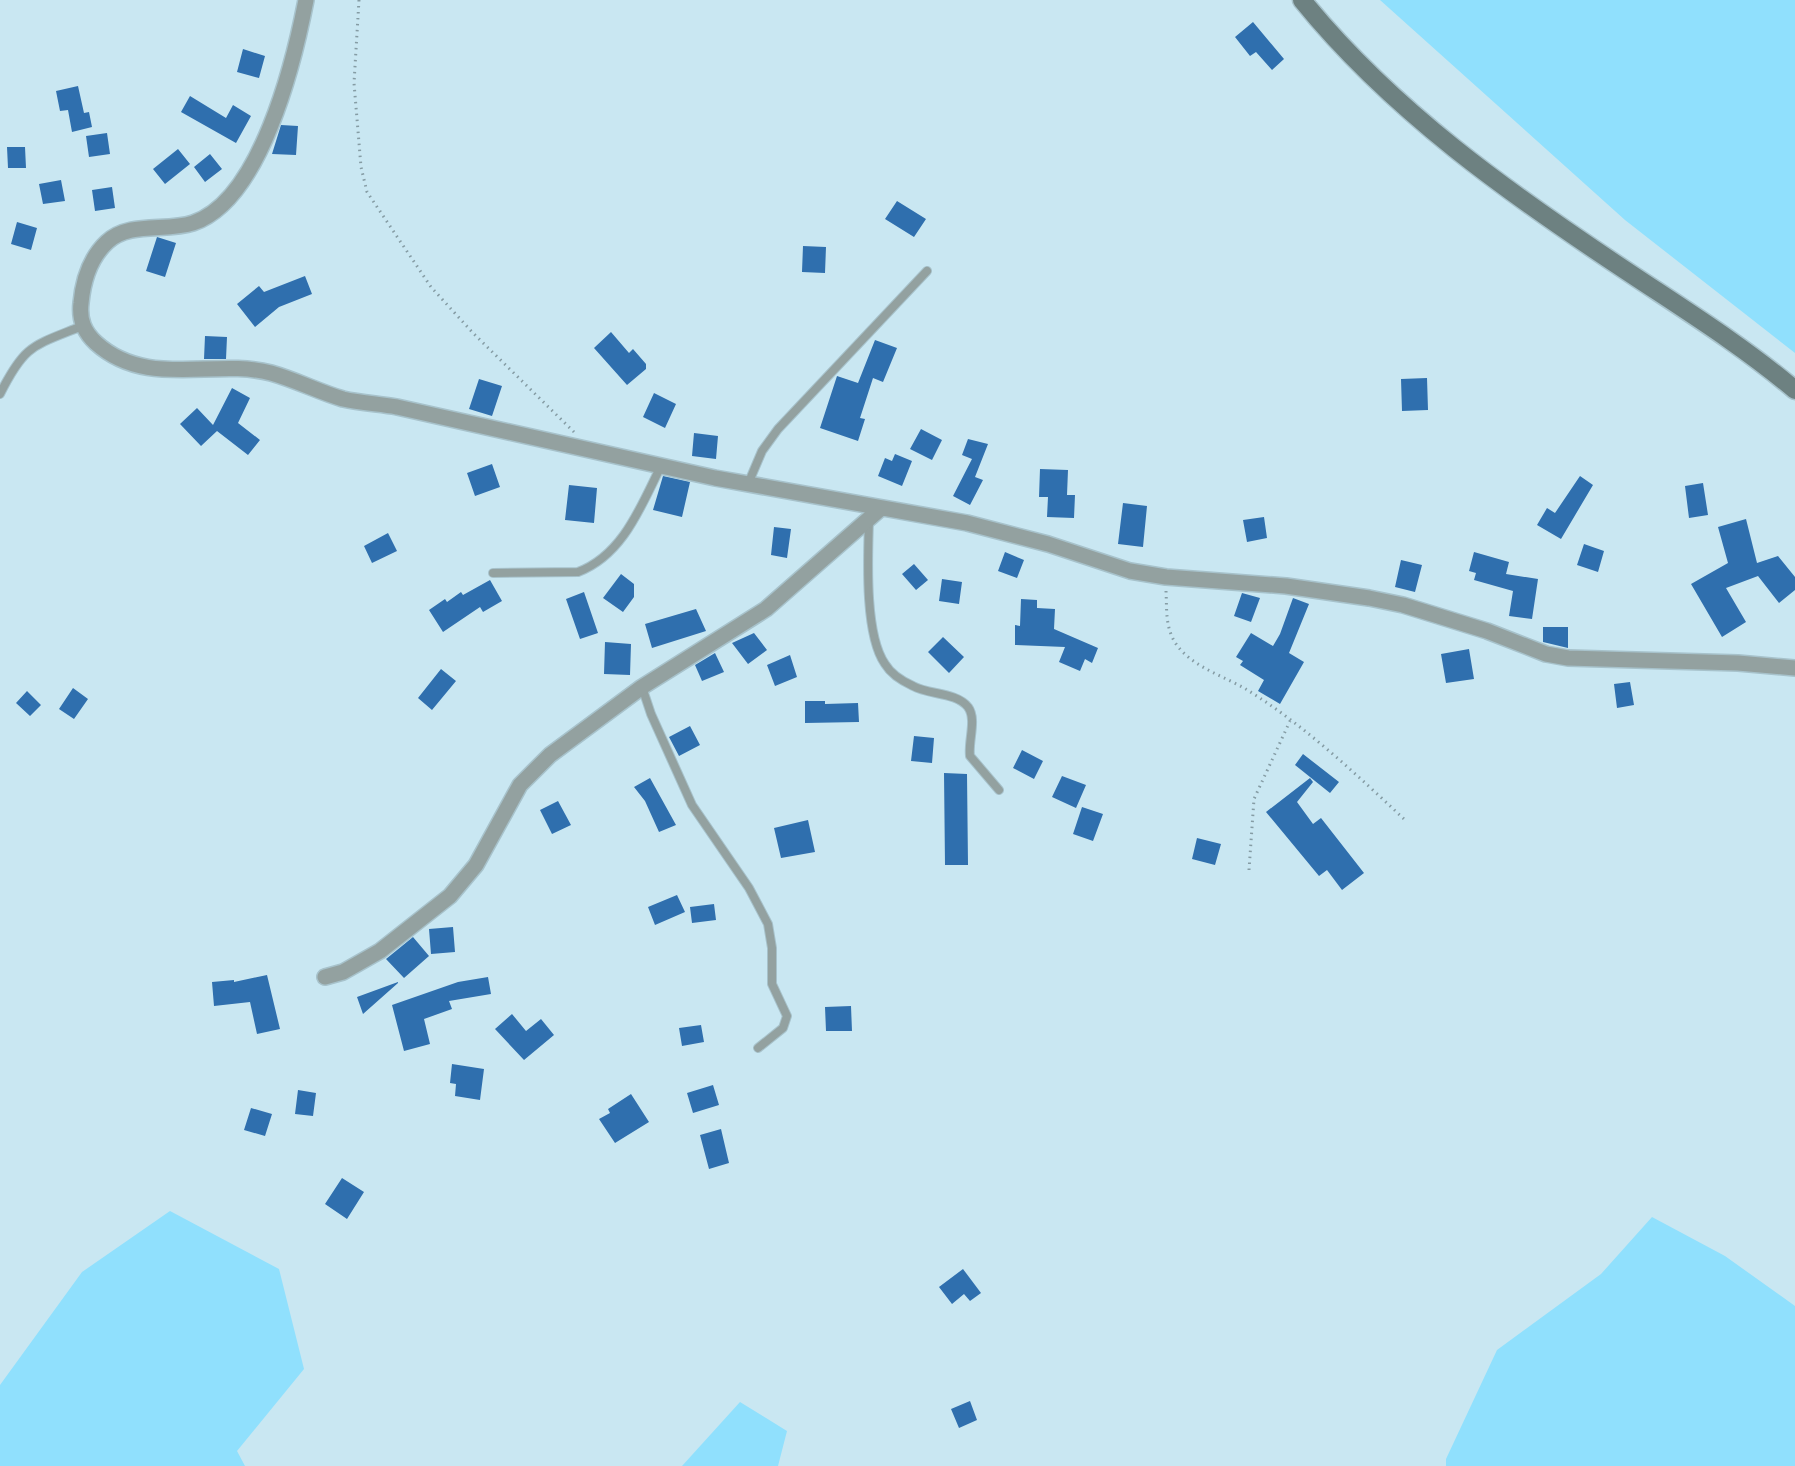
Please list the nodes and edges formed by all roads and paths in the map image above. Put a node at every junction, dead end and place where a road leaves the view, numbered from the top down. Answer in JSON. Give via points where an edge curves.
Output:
{"nodes":[{"id":1,"x":306,"y":0,"type":"edge"},
{"id":2,"x":359,"y":0,"type":"edge"},
{"id":3,"x":1302,"y":0,"type":"edge"},
{"id":4,"x":927,"y":271,"type":"dead end"},
{"id":5,"x":82,"y":326,"type":"junction"},
{"id":6,"x":1795,"y":390,"type":"edge"},
{"id":7,"x":0,"y":394,"type":"edge"},
{"id":8,"x":592,"y":450,"type":"junction"},
{"id":9,"x":661,"y":466,"type":"junction"},
{"id":10,"x":748,"y":484,"type":"junction"},
{"id":11,"x":875,"y":514,"type":"junction"},
{"id":12,"x":493,"y":573,"type":"dead end"},
{"id":13,"x":1166,"y":577,"type":"junction"},
{"id":14,"x":1795,"y":668,"type":"edge"},
{"id":15,"x":642,"y":687,"type":"junction"},
{"id":16,"x":1290,"y":721,"type":"junction"},
{"id":17,"x":999,"y":790,"type":"dead end"},
{"id":18,"x":1404,"y":819,"type":"dead end"},
{"id":19,"x":1249,"y":870,"type":"dead end"},
{"id":20,"x":325,"y":977,"type":"dead end"},
{"id":21,"x":758,"y":1048,"type":"dead end"}],
"edges":[{"from":1,"to":5,"type":"street","via":[[282,95],[261,151],[244,178],[212,213],[199,221],[167,229],[123,232],[109,240],[88,269],[80,314]]},
{"from":2,"to":8,"type":"path","via":[[354,83],[367,192],[430,287]]},
{"from":3,"to":6,"type":"street","via":[[1378,84],[1433,132],[1526,201],[1747,352]]},
{"from":4,"to":10,"type":"lane","via":[[778,429],[762,451]]},
{"from":5,"to":7,"type":"lane","via":[[32,346],[10,373]]},
{"from":5,"to":8,"type":"street","via":[[101,348],[142,366],[175,371],[244,369],[270,373],[344,399],[397,406]]},
{"from":8,"to":9,"type":"street"},
{"from":9,"to":10,"type":"street"},
{"from":9,"to":12,"type":"lane","via":[[617,545],[591,567],[568,572]]},
{"from":10,"to":11,"type":"street"},
{"from":11,"to":13,"type":"street","via":[[912,513],[1011,533],[1130,571]]},
{"from":11,"to":15,"type":"street","via":[[766,609]]},
{"from":11,"to":17,"type":"lane","via":[[869,592],[884,663],[908,684],[924,692],[951,697],[968,708],[972,716],[970,756]]},
{"from":13,"to":14,"type":"street","via":[[1286,586],[1369,598],[1568,658]]},
{"from":13,"to":16,"type":"path","via":[[1166,615],[1177,646],[1192,660],[1248,690]]},
{"from":15,"to":20,"type":"street","via":[[532,771],[520,785],[476,865],[450,896],[380,951],[343,972]]},
{"from":15,"to":21,"type":"lane","via":[[692,805],[750,888],[768,924],[772,984],[787,1016],[783,1028]]},
{"from":16,"to":18,"type":"path"},
{"from":16,"to":19,"type":"path","via":[[1254,799]]}]}
